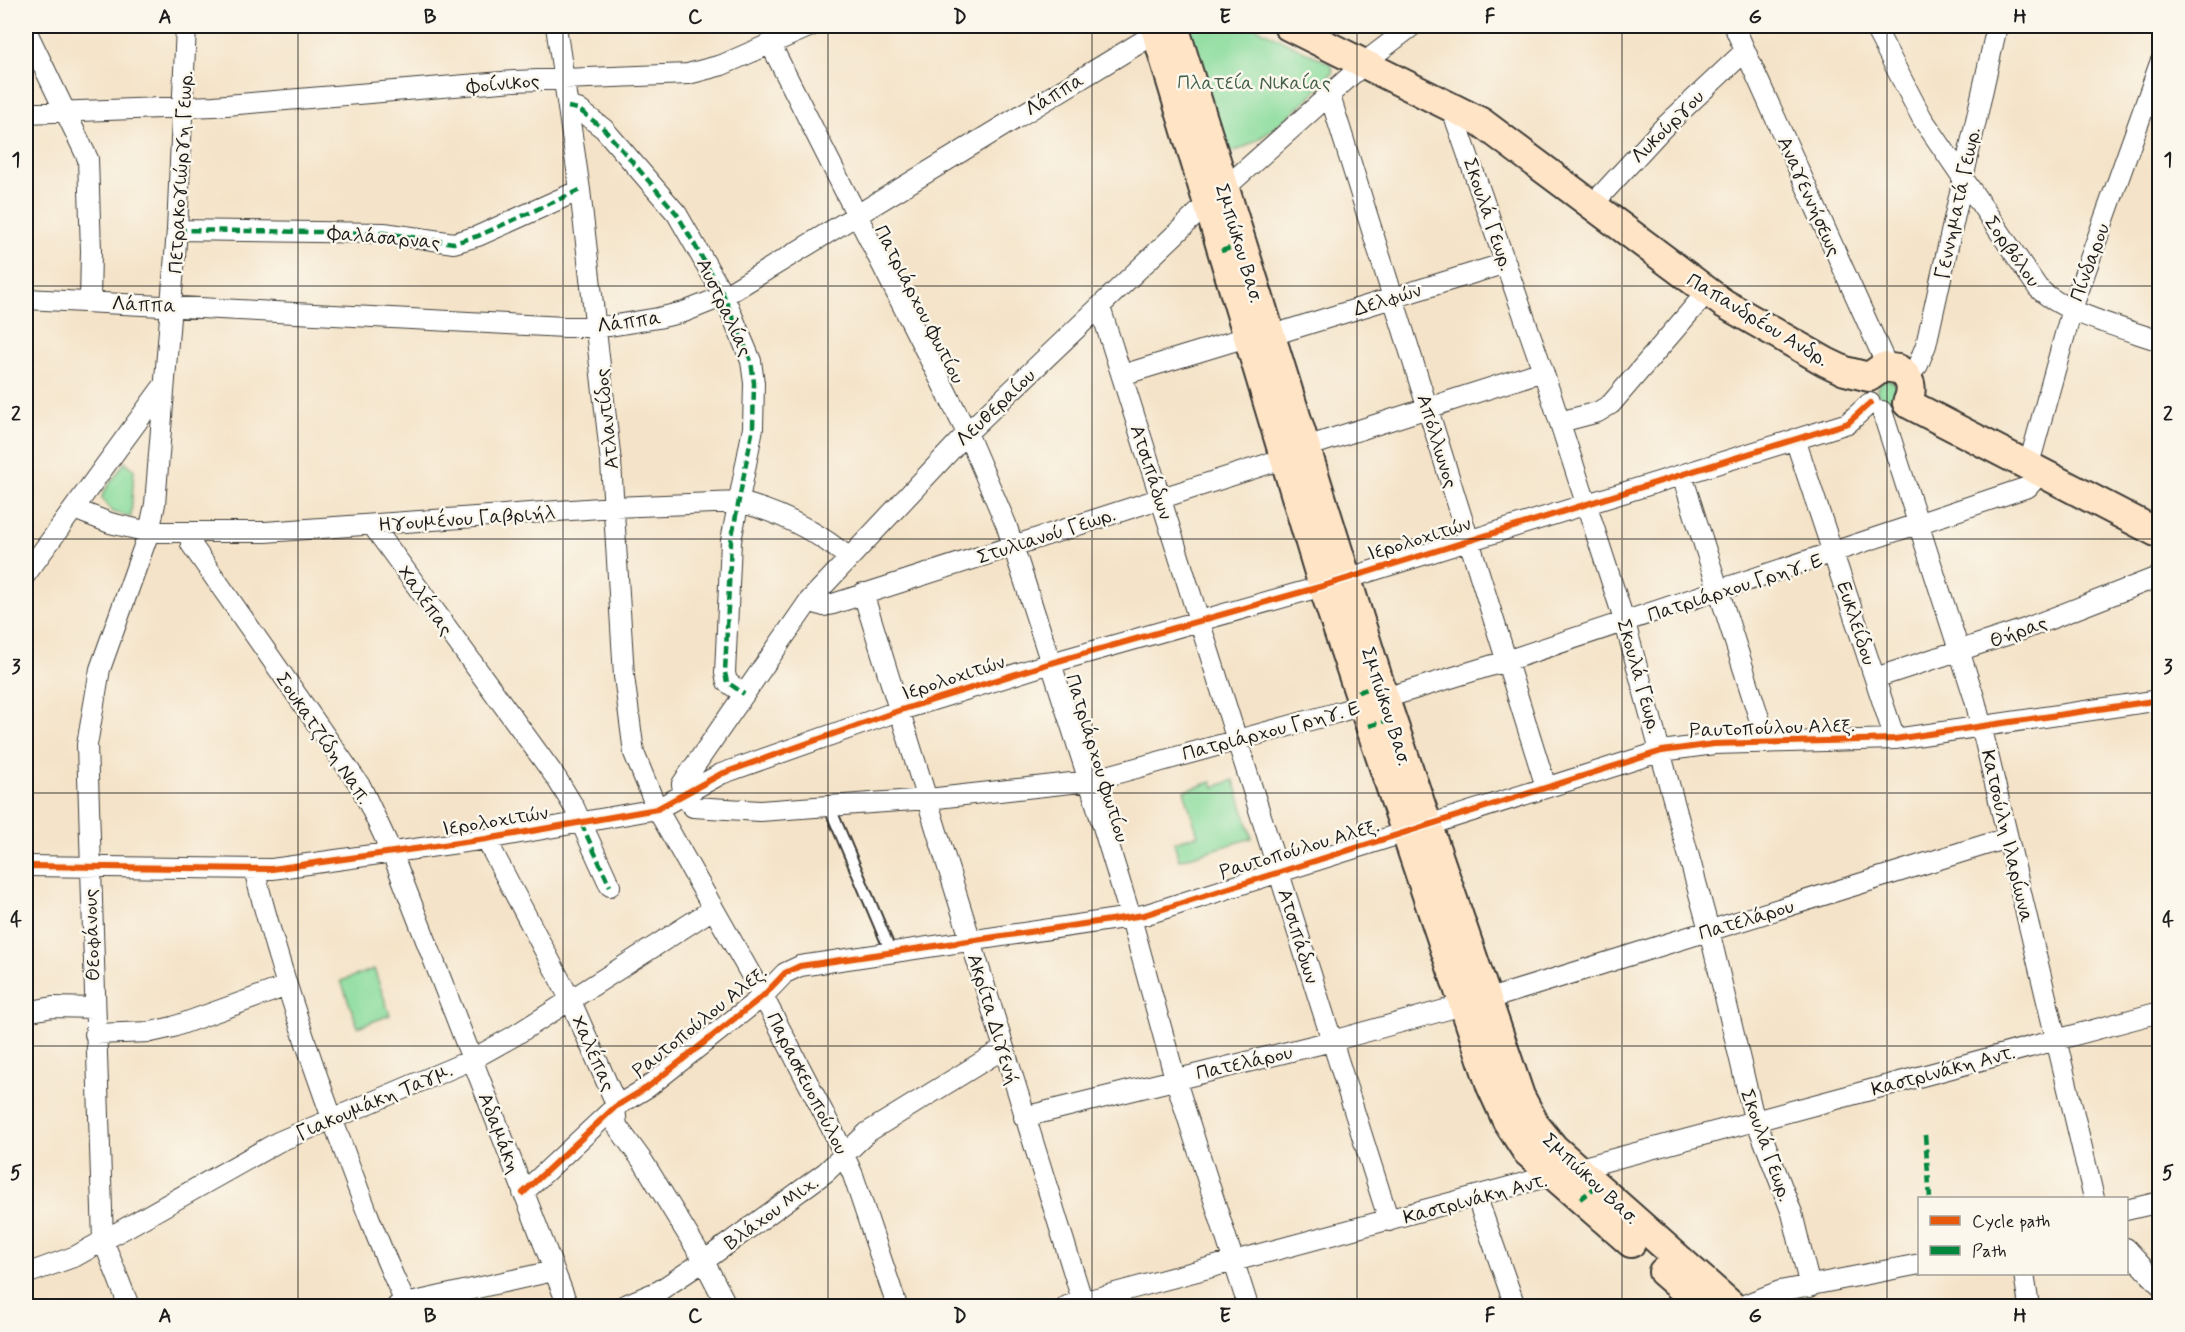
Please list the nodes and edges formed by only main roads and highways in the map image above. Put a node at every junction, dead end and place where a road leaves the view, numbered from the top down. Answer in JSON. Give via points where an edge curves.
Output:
{"nodes":[{"id":1,"x":1288,"y":26,"type":"edge"},
{"id":2,"x":1161,"y":28,"type":"edge"},
{"id":3,"x":2160,"y":534,"type":"edge"},
{"id":4,"x":1566,"y":1173,"type":"junction"},
{"id":5,"x":1702,"y":1306,"type":"edge"},
{"id":6,"x":1732,"y":1306,"type":"edge"}],
"edges":[{"from":1,"to":3,"type":"main road","name":"Παπανδρέου Ανδρ.","via":[[1495,131],[1707,292],[1826,362],[1887,389]]},
{"from":2,"to":4,"type":"main road","name":"Σμπώκου Βασ.","via":[[1334,582],[1474,1003],[1531,1117]]},
{"from":4,"to":5,"type":"main road","name":"Σμπώκου Βασ."},
{"from":4,"to":6,"type":"main road","name":"Σμπώκου Βασ."}]}
